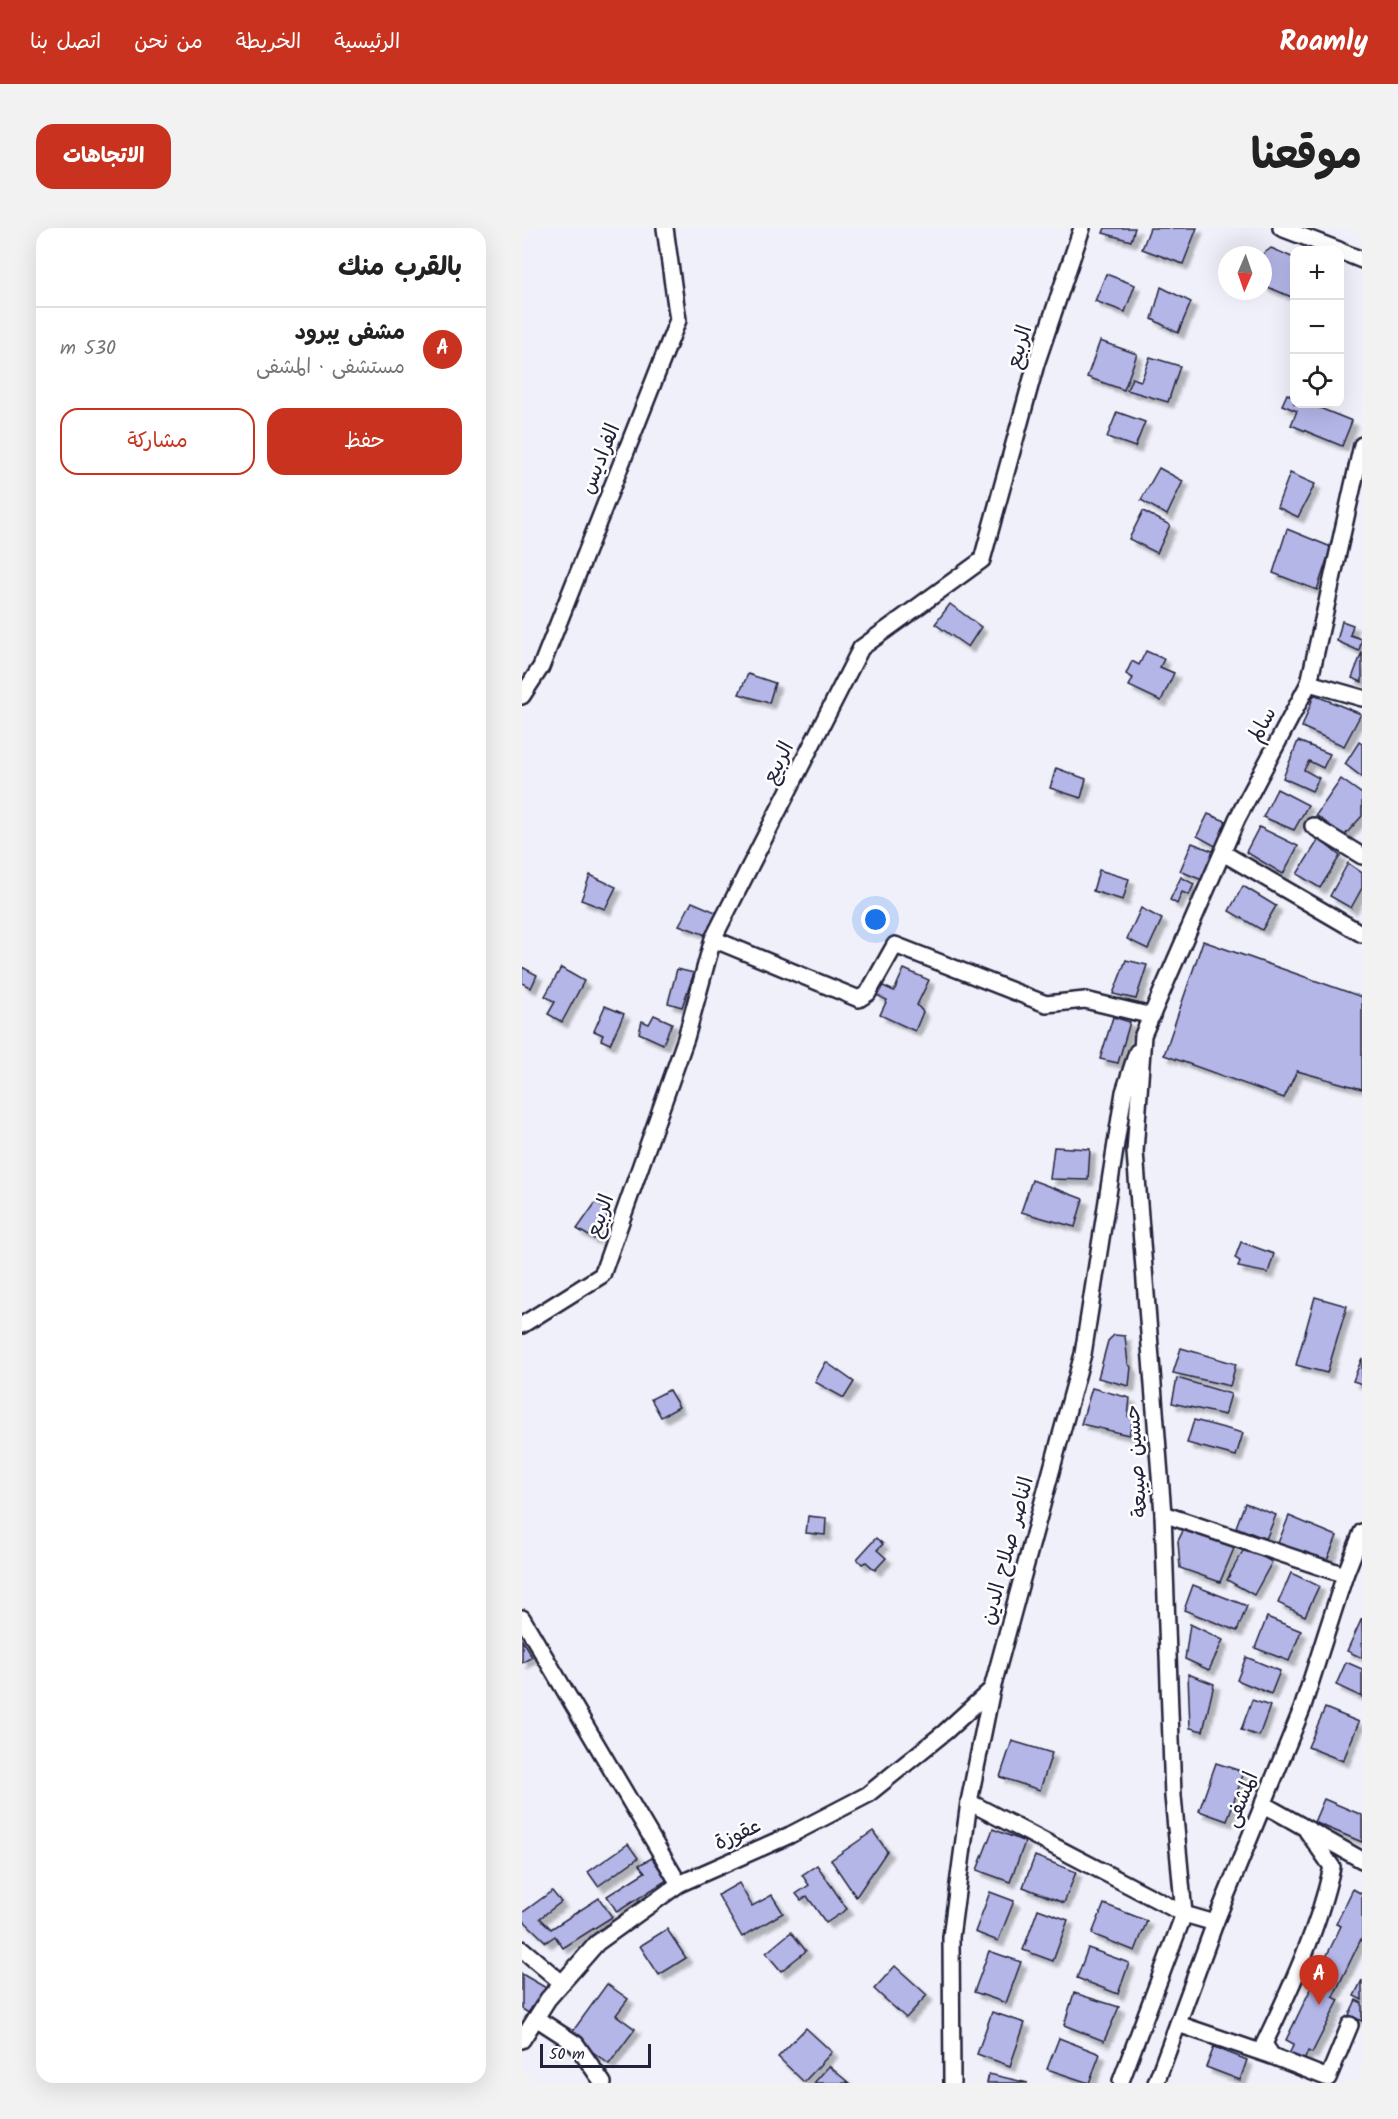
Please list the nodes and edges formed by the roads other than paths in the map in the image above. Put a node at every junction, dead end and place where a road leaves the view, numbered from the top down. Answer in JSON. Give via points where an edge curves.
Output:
{"nodes":[{"id":1,"x":665,"y":228,"type":"edge"},
{"id":2,"x":1082,"y":228,"type":"edge"},
{"id":3,"x":1281,"y":228,"type":"edge"},
{"id":4,"x":1326,"y":246,"type":"edge"},
{"id":5,"x":1344,"y":253,"type":"edge"},
{"id":6,"x":1362,"y":260,"type":"edge"},
{"id":7,"x":1362,"y":445,"type":"edge"},
{"id":8,"x":1309,"y":683,"type":"junction"},
{"id":9,"x":522,"y":696,"type":"edge"},
{"id":10,"x":1362,"y":698,"type":"edge"},
{"id":11,"x":1313,"y":826,"type":"dead end"},
{"id":12,"x":1223,"y":853,"type":"junction"},
{"id":13,"x":1362,"y":856,"type":"edge"},
{"id":14,"x":1362,"y":934,"type":"edge"},
{"id":15,"x":713,"y":939,"type":"junction"},
{"id":16,"x":1154,"y":1012,"type":"junction"},
{"id":17,"x":1143,"y":1035,"type":"junction"},
{"id":18,"x":522,"y":1325,"type":"edge"},
{"id":19,"x":1162,"y":1514,"type":"junction"},
{"id":20,"x":1362,"y":1532,"type":"edge"},
{"id":21,"x":1345,"y":1575,"type":"junction"},
{"id":22,"x":522,"y":1618,"type":"edge"},
{"id":23,"x":992,"y":1689,"type":"junction"},
{"id":24,"x":969,"y":1802,"type":"junction"},
{"id":25,"x":1263,"y":1804,"type":"junction"},
{"id":26,"x":1307,"y":1831,"type":"junction"},
{"id":27,"x":1362,"y":1860,"type":"edge"},
{"id":28,"x":679,"y":1884,"type":"junction"},
{"id":29,"x":1184,"y":1914,"type":"junction"},
{"id":30,"x":1215,"y":1923,"type":"junction"},
{"id":31,"x":522,"y":1949,"type":"edge"},
{"id":32,"x":562,"y":1983,"type":"junction"},
{"id":33,"x":536,"y":2018,"type":"junction"},
{"id":34,"x":1178,"y":2024,"type":"junction"},
{"id":35,"x":1350,"y":2025,"type":"dead end"},
{"id":36,"x":522,"y":2040,"type":"edge"},
{"id":37,"x":1272,"y":2056,"type":"junction"},
{"id":38,"x":1121,"y":2081,"type":"dead end"},
{"id":39,"x":603,"y":2083,"type":"edge"},
{"id":40,"x":952,"y":2083,"type":"edge"},
{"id":41,"x":1156,"y":2083,"type":"edge"}],
"edges":[{"from":1,"to":9,"type":"street","name":"الفراديس","via":[[678,320],[541,667]]},
{"from":2,"to":15,"type":"street","name":"الربيع","via":[[1036,364],[982,560],[861,648]]},
{"from":3,"to":4,"type":"street"},
{"from":5,"to":6,"type":"street"},
{"from":7,"to":8,"type":"street","name":"سالم"},
{"from":8,"to":10,"type":"street"},
{"from":8,"to":12,"type":"street","name":"سالم"},
{"from":11,"to":13,"type":"street"},
{"from":12,"to":14,"type":"street"},
{"from":12,"to":16,"type":"street","name":"سالم"},
{"from":15,"to":16,"type":"street","via":[[860,999],[868,993],[895,945],[1046,1004],[1085,1000]]},
{"from":15,"to":18,"type":"street","name":"الربيع","via":[[686,1038],[602,1275]]},
{"from":16,"to":17,"type":"street","name":"حسين صيبعة"},
{"from":17,"to":19,"type":"street","name":"حسين صيبعة","via":[[1136,1152]]},
{"from":17,"to":23,"type":"street","name":"الناصر صلاح الدين","via":[[1124,1092],[1083,1354]]},
{"from":19,"to":21,"type":"street"},
{"from":19,"to":29,"type":"street","name":"حسين صيبعة","via":[[1173,1796]]},
{"from":20,"to":21,"type":"street","name":"المشفى"},
{"from":21,"to":25,"type":"street","name":"المشفى","via":[[1302,1709]]},
{"from":22,"to":28,"type":"street"},
{"from":23,"to":24,"type":"street","name":"الناصر صلاح الدين"},
{"from":23,"to":28,"type":"street","name":"عقوزة","via":[[867,1796]]},
{"from":24,"to":29,"type":"street"},
{"from":24,"to":40,"type":"street","name":"الناصر صلاح الدين","via":[[951,1937]]},
{"from":25,"to":26,"type":"street"},
{"from":25,"to":30,"type":"street","name":"المشفى"},
{"from":26,"to":27,"type":"street"},
{"from":26,"to":37,"type":"street","via":[[1332,1867],[1305,1948],[1264,2044]]},
{"from":28,"to":32,"type":"street","name":"عقوزة","via":[[597,1943]]},
{"from":29,"to":30,"type":"street"},
{"from":29,"to":38,"type":"street"},
{"from":30,"to":34,"type":"street","name":"المشفى"},
{"from":31,"to":32,"type":"street"},
{"from":32,"to":33,"type":"street","name":"عقوزة"},
{"from":33,"to":36,"type":"street","name":"عقوزة"},
{"from":33,"to":39,"type":"street","via":[[576,2044]]},
{"from":34,"to":37,"type":"street"},
{"from":34,"to":41,"type":"street","name":"المشفى"},
{"from":35,"to":37,"type":"street","via":[[1328,2078]]}]}
